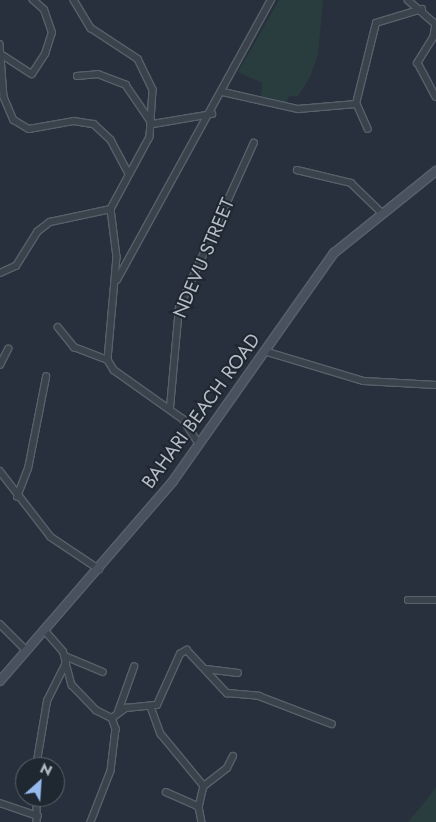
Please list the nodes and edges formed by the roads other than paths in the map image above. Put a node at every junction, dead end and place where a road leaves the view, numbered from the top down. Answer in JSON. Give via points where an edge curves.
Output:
{"nodes":[{"id":1,"x":33,"y":0,"type":"edge"},
{"id":2,"x":74,"y":0,"type":"edge"},
{"id":3,"x":271,"y":0,"type":"edge"},
{"id":4,"x":408,"y":0,"type":"edge"},
{"id":5,"x":422,"y":9,"type":"junction"},
{"id":6,"x":0,"y":44,"type":"edge"},
{"id":7,"x":4,"y":56,"type":"junction"},
{"id":8,"x":77,"y":76,"type":"dead end"},
{"id":9,"x":223,"y":92,"type":"junction"},
{"id":10,"x":436,"y":97,"type":"edge"},
{"id":11,"x":357,"y":104,"type":"junction"},
{"id":12,"x":212,"y":114,"type":"junction"},
{"id":13,"x":152,"y":124,"type":"junction"},
{"id":14,"x":368,"y":130,"type":"dead end"},
{"id":15,"x":254,"y":143,"type":"dead end"},
{"id":16,"x":298,"y":170,"type":"dead end"},
{"id":17,"x":436,"y":171,"type":"edge"},
{"id":18,"x":129,"y":174,"type":"junction"},
{"id":19,"x":111,"y":210,"type":"junction"},
{"id":20,"x":380,"y":212,"type":"junction"},
{"id":21,"x":0,"y":273,"type":"edge"},
{"id":22,"x":114,"y":286,"type":"junction"},
{"id":23,"x":58,"y":327,"type":"dead end"},
{"id":24,"x":8,"y":349,"type":"dead end"},
{"id":25,"x":264,"y":352,"type":"junction"},
{"id":26,"x":108,"y":360,"type":"junction"},
{"id":27,"x":0,"y":365,"type":"edge"},
{"id":28,"x":46,"y":377,"type":"dead end"},
{"id":29,"x":436,"y":385,"type":"edge"},
{"id":30,"x":170,"y":408,"type":"junction"},
{"id":31,"x":199,"y":444,"type":"junction"},
{"id":32,"x":0,"y":471,"type":"edge"},
{"id":33,"x":17,"y":497,"type":"junction"},
{"id":34,"x":99,"y":569,"type":"junction"},
{"id":35,"x":408,"y":600,"type":"dead end"},
{"id":36,"x":436,"y":600,"type":"edge"},
{"id":37,"x":0,"y":624,"type":"edge"},
{"id":38,"x":44,"y":630,"type":"junction"},
{"id":39,"x":26,"y":650,"type":"junction"},
{"id":40,"x":65,"y":656,"type":"junction"},
{"id":41,"x":66,"y":664,"type":"junction"},
{"id":42,"x":134,"y":667,"type":"dead end"},
{"id":43,"x":206,"y":669,"type":"junction"},
{"id":44,"x":103,"y":672,"type":"dead end"},
{"id":45,"x":238,"y":673,"type":"dead end"},
{"id":46,"x":0,"y":682,"type":"edge"},
{"id":47,"x":151,"y":707,"type":"junction"},
{"id":48,"x":118,"y":712,"type":"junction"},
{"id":49,"x":112,"y":718,"type":"junction"},
{"id":50,"x":332,"y":724,"type":"dead end"},
{"id":51,"x":233,"y":756,"type":"dead end"},
{"id":52,"x":38,"y":757,"type":"edge"},
{"id":53,"x":204,"y":786,"type":"junction"},
{"id":54,"x":166,"y":792,"type":"dead end"},
{"id":55,"x":0,"y":803,"type":"edge"},
{"id":56,"x":199,"y":807,"type":"junction"},
{"id":57,"x":37,"y":819,"type":"edge"},
{"id":58,"x":91,"y":822,"type":"edge"},
{"id":59,"x":202,"y":822,"type":"edge"}],
"edges":[{"from":1,"to":7,"type":"street","via":[[44,10],[52,33],[45,54],[32,74]]},
{"from":2,"to":13,"type":"street","via":[[91,28],[132,52],[144,68],[153,90]]},
{"from":3,"to":9,"type":"street"},
{"from":4,"to":5,"type":"street"},
{"from":5,"to":10,"type":"street","via":[[436,28],[419,68]]},
{"from":5,"to":11,"type":"street","via":[[376,23]]},
{"from":6,"to":7,"type":"street"},
{"from":7,"to":18,"type":"street","via":[[4,97],[14,120],[29,129],[74,121],[94,124],[111,140]]},
{"from":8,"to":13,"type":"street","via":[[98,74],[126,85]]},
{"from":9,"to":11,"type":"street","via":[[298,109]]},
{"from":9,"to":12,"type":"street"},
{"from":11,"to":14,"type":"street"},
{"from":12,"to":13,"type":"street","via":[[162,119]]},
{"from":12,"to":22,"type":"street","via":[[145,223]]},
{"from":13,"to":18,"type":"street","via":[[147,146]]},
{"from":15,"to":30,"type":"street","name":"NDEVU STREET","via":[[179,308]]},
{"from":16,"to":20,"type":"street","via":[[351,183]]},
{"from":17,"to":20,"type":"street","name":"BAHARI BEACH ROAD"},
{"from":18,"to":19,"type":"street"},
{"from":19,"to":21,"type":"street","via":[[50,222],[36,232],[16,266]]},
{"from":19,"to":22,"type":"street","via":[[118,257]]},
{"from":20,"to":25,"type":"street","name":"BAHARI BEACH ROAD","via":[[334,253]]},
{"from":22,"to":26,"type":"street"},
{"from":23,"to":26,"type":"street","via":[[74,347]]},
{"from":24,"to":27,"type":"street"},
{"from":25,"to":29,"type":"street","via":[[364,381]]},
{"from":25,"to":31,"type":"street","name":"BAHARI BEACH ROAD"},
{"from":26,"to":30,"type":"street","via":[[114,370]]},
{"from":28,"to":33,"type":"street","via":[[28,469]]},
{"from":30,"to":31,"type":"street","via":[[183,419]]},
{"from":31,"to":34,"type":"street","name":"BAHARI BEACH ROAD"},
{"from":32,"to":33,"type":"street"},
{"from":33,"to":34,"type":"street","via":[[51,536]]},
{"from":34,"to":38,"type":"street","name":"BAHARI BEACH ROAD"},
{"from":35,"to":36,"type":"street"},
{"from":37,"to":39,"type":"street"},
{"from":38,"to":39,"type":"street","name":"BAHARI BEACH ROAD"},
{"from":38,"to":40,"type":"street"},
{"from":39,"to":46,"type":"street","name":"BAHARI BEACH ROAD"},
{"from":40,"to":41,"type":"street"},
{"from":40,"to":44,"type":"street"},
{"from":41,"to":49,"type":"street","via":[[72,684],[96,710]]},
{"from":41,"to":52,"type":"street","via":[[47,701]]},
{"from":42,"to":48,"type":"street"},
{"from":43,"to":45,"type":"street"},
{"from":43,"to":47,"type":"street","via":[[192,652],[182,652],[159,703]]},
{"from":43,"to":50,"type":"street","via":[[227,693],[259,696]]},
{"from":47,"to":48,"type":"street"},
{"from":47,"to":53,"type":"street","via":[[162,734]]},
{"from":48,"to":49,"type":"street"},
{"from":49,"to":58,"type":"street","via":[[116,729],[111,771]]},
{"from":51,"to":53,"type":"street","via":[[227,768]]},
{"from":53,"to":56,"type":"street"},
{"from":54,"to":56,"type":"street"},
{"from":55,"to":57,"type":"street"},
{"from":56,"to":59,"type":"street"}]}
